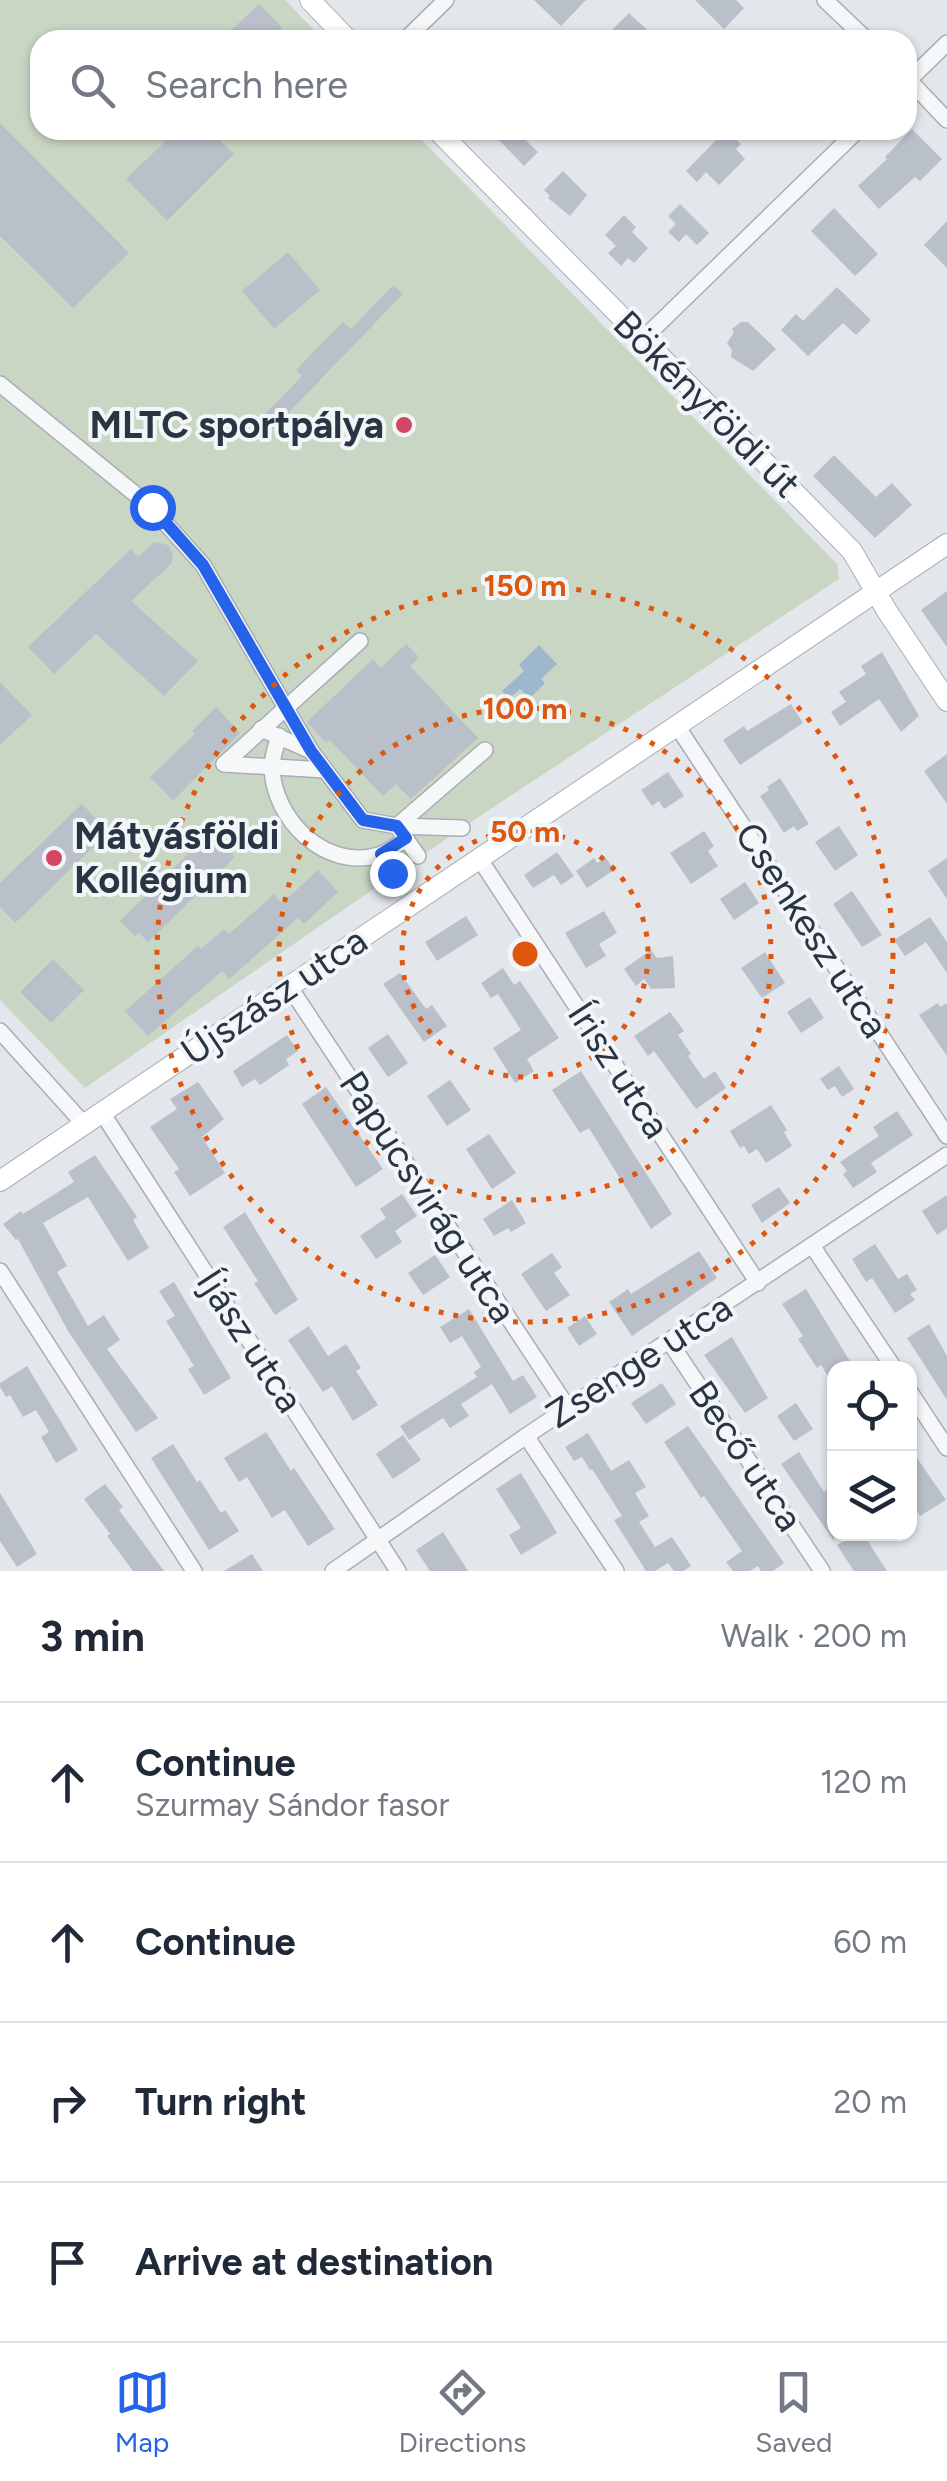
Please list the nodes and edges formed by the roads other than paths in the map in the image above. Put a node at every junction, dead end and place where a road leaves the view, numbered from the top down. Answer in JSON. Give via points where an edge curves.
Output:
{"nodes":[{"id":1,"x":310,"y":0,"type":"edge"},
{"id":2,"x":446,"y":0,"type":"edge"},
{"id":3,"x":825,"y":0,"type":"edge"},
{"id":4,"x":338,"y":30,"type":"edge"},
{"id":5,"x":414,"y":30,"type":"edge"},
{"id":6,"x":856,"y":30,"type":"edge"},
{"id":7,"x":947,"y":43,"type":"edge"},
{"id":8,"x":917,"y":71,"type":"edge"},
{"id":9,"x":917,"y":89,"type":"edge"},
{"id":10,"x":947,"y":120,"type":"edge"},
{"id":11,"x":447,"y":140,"type":"edge"},
{"id":12,"x":848,"y":140,"type":"edge"},
{"id":13,"x":642,"y":340,"type":"junction"},
{"id":14,"x":0,"y":384,"type":"edge"},
{"id":15,"x":947,"y":544,"type":"edge"},
{"id":16,"x":876,"y":592,"type":"junction"},
{"id":17,"x":360,"y":641,"type":"dead end"},
{"id":18,"x":947,"y":701,"type":"edge"},
{"id":19,"x":286,"y":706,"type":"junction"},
{"id":20,"x":677,"y":726,"type":"junction"},
{"id":21,"x":261,"y":729,"type":"junction"},
{"id":22,"x":278,"y":736,"type":"junction"},
{"id":23,"x":485,"y":750,"type":"dead end"},
{"id":24,"x":311,"y":751,"type":"junction"},
{"id":25,"x":272,"y":767,"type":"junction"},
{"id":26,"x":325,"y":770,"type":"junction"},
{"id":27,"x":462,"y":828,"type":"dead end"},
{"id":28,"x":402,"y":832,"type":"junction"},
{"id":29,"x":381,"y":854,"type":"junction"},
{"id":30,"x":418,"y":856,"type":"dead end"},
{"id":31,"x":479,"y":858,"type":"junction"},
{"id":32,"x":392,"y":873,"type":"dead end"},
{"id":33,"x":289,"y":986,"type":"junction"},
{"id":34,"x":0,"y":1031,"type":"edge"},
{"id":35,"x":92,"y":1117,"type":"junction"},
{"id":36,"x":947,"y":1136,"type":"edge"},
{"id":37,"x":947,"y":1155,"type":"edge"},
{"id":38,"x":0,"y":1181,"type":"edge"},
{"id":39,"x":813,"y":1246,"type":"junction"},
{"id":40,"x":0,"y":1270,"type":"edge"},
{"id":41,"x":758,"y":1283,"type":"junction"},
{"id":42,"x":669,"y":1341,"type":"junction"},
{"id":43,"x":889,"y":1361,"type":"edge"},
{"id":44,"x":917,"y":1403,"type":"edge"},
{"id":45,"x":568,"y":1408,"type":"junction"},
{"id":46,"x":526,"y":1436,"type":"junction"},
{"id":47,"x":947,"y":1448,"type":"edge"},
{"id":48,"x":378,"y":1540,"type":"junction"},
{"id":49,"x":194,"y":1571,"type":"edge"},
{"id":50,"x":334,"y":1571,"type":"edge"},
{"id":51,"x":398,"y":1571,"type":"edge"},
{"id":52,"x":616,"y":1571,"type":"edge"},
{"id":53,"x":822,"y":1571,"type":"edge"}],
"edges":[{"from":1,"to":4,"type":"street"},
{"from":2,"to":5,"type":"street"},
{"from":3,"to":6,"type":"street"},
{"from":7,"to":8,"type":"street"},
{"from":9,"to":10,"type":"street"},
{"from":11,"to":13,"type":"street","name":"Bökényföldi út"},
{"from":12,"to":13,"type":"street"},
{"from":13,"to":16,"type":"street","name":"Bökényföldi út","via":[[852,551]]},
{"from":14,"to":19,"type":"street","via":[[152,507],[203,565]]},
{"from":15,"to":16,"type":"street","name":"Újszász utca"},
{"from":16,"to":18,"type":"street","name":"Bökényföldi út"},
{"from":16,"to":20,"type":"street","name":"Újszász utca"},
{"from":17,"to":19,"type":"street"},
{"from":19,"to":21,"type":"street"},
{"from":19,"to":24,"type":"street"},
{"from":20,"to":31,"type":"street","name":"Újszász utca"},
{"from":20,"to":36,"type":"street","name":"Csenkesz utca"},
{"from":21,"to":22,"type":"street"},
{"from":21,"to":25,"type":"street","via":[[224,764]]},
{"from":22,"to":24,"type":"street"},
{"from":22,"to":25,"type":"street"},
{"from":23,"to":28,"type":"street"},
{"from":24,"to":26,"type":"street"},
{"from":25,"to":26,"type":"street"},
{"from":25,"to":29,"type":"street","via":[[281,802],[300,834],[348,857]]},
{"from":26,"to":28,"type":"street","via":[[363,820]]},
{"from":27,"to":28,"type":"street"},
{"from":28,"to":29,"type":"street"},
{"from":28,"to":30,"type":"street"},
{"from":29,"to":32,"type":"street"},
{"from":31,"to":33,"type":"street","name":"Újszász utca"},
{"from":31,"to":41,"type":"street","name":"Írisz utca"},
{"from":33,"to":35,"type":"street","name":"Újszász utca"},
{"from":33,"to":45,"type":"street","name":"Papucsvirág utca"},
{"from":34,"to":35,"type":"street","name":"Íjász utca"},
{"from":35,"to":38,"type":"street","name":"Újszász utca"},
{"from":35,"to":48,"type":"street","name":"Íjász utca"},
{"from":37,"to":39,"type":"street","name":"Zsenge utca"},
{"from":39,"to":41,"type":"street","name":"Zsenge utca"},
{"from":39,"to":43,"type":"street"},
{"from":40,"to":49,"type":"street"},
{"from":41,"to":42,"type":"street","name":"Zsenge utca"},
{"from":42,"to":45,"type":"street","name":"Zsenge utca"},
{"from":42,"to":53,"type":"street","name":"Becő utca"},
{"from":44,"to":47,"type":"street"},
{"from":45,"to":46,"type":"street","name":"Zsenge utca"},
{"from":46,"to":48,"type":"street","name":"Zsenge utca"},
{"from":46,"to":52,"type":"street"},
{"from":48,"to":50,"type":"street","name":"Zsenge utca"},
{"from":48,"to":51,"type":"street","name":"Íjász utca"}]}
